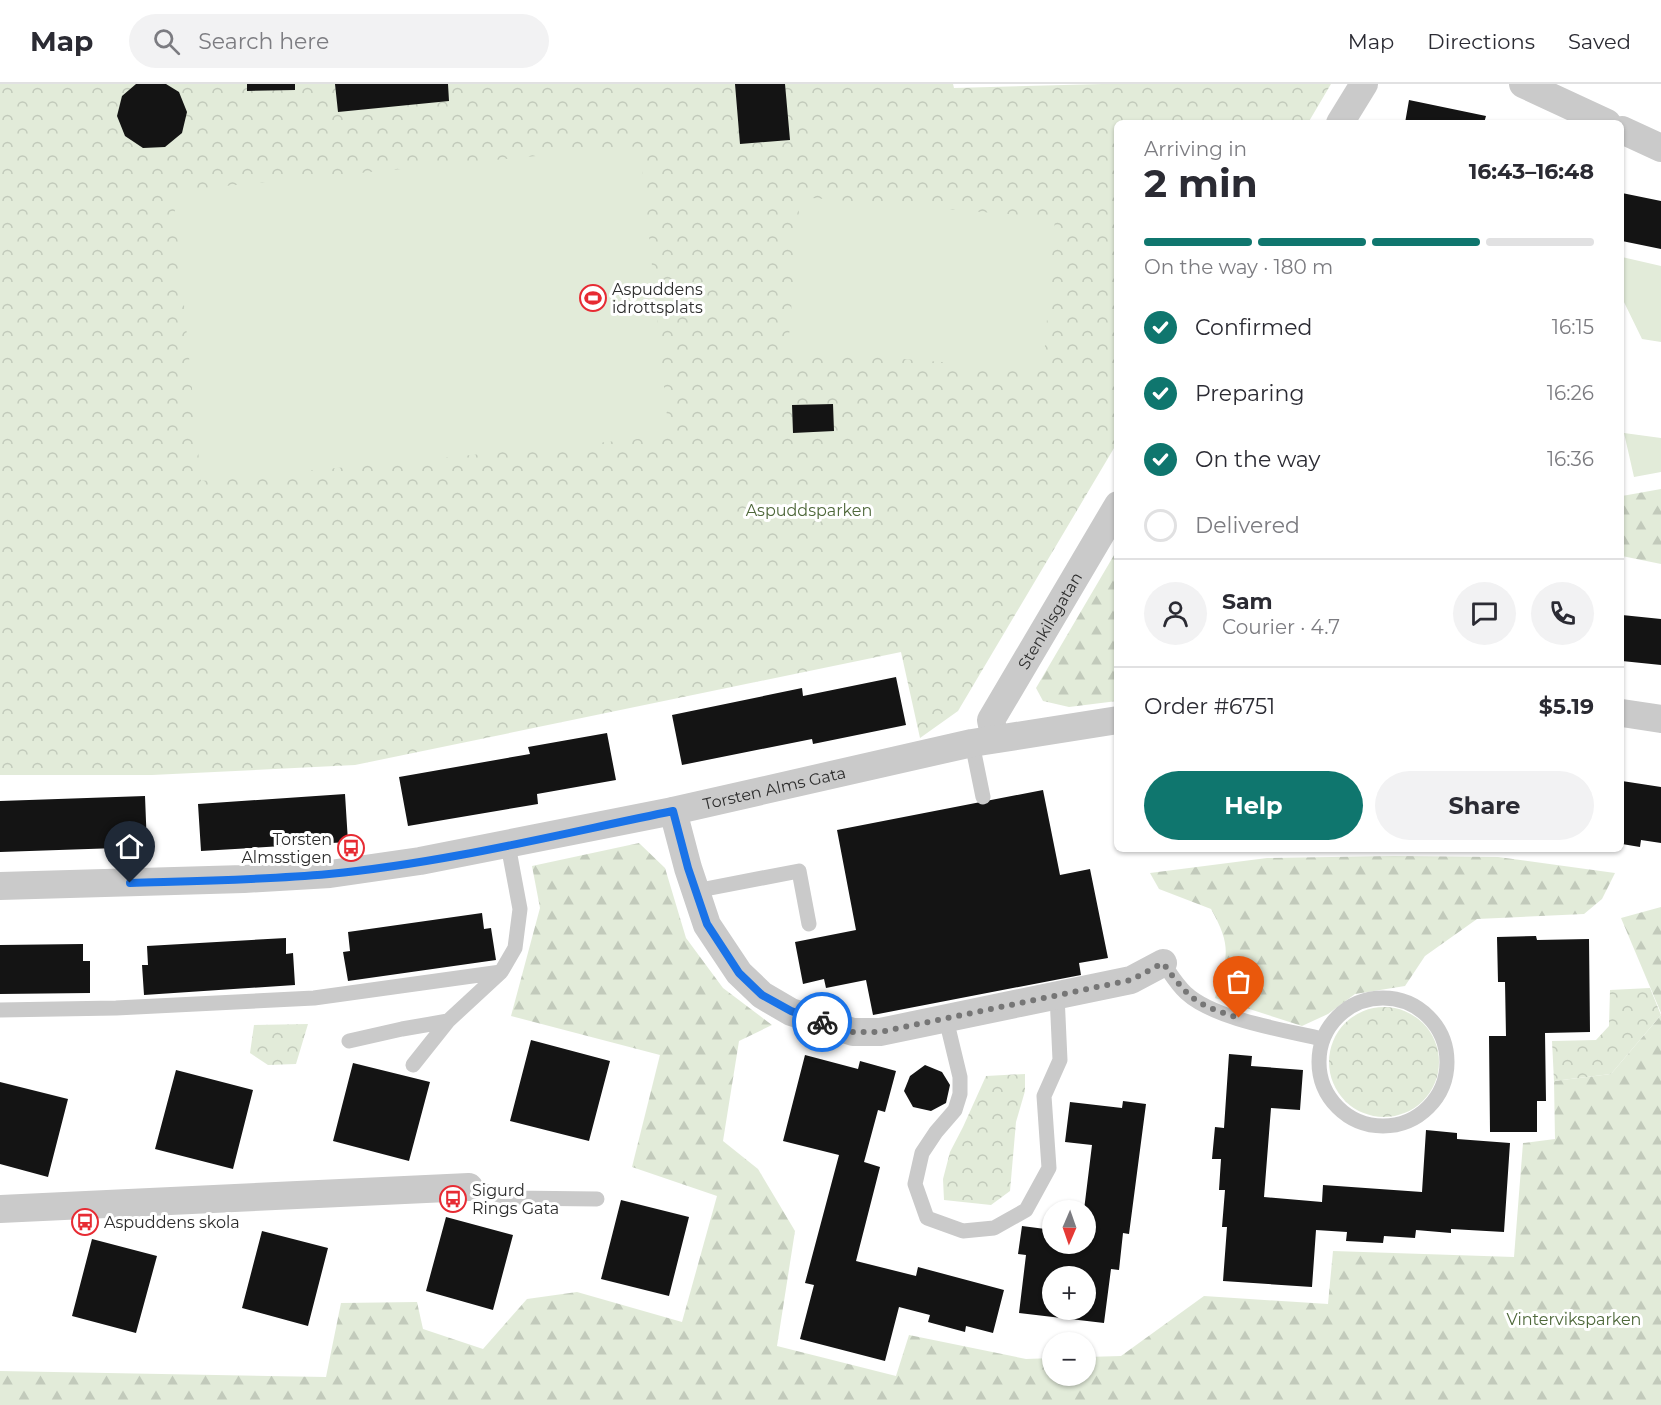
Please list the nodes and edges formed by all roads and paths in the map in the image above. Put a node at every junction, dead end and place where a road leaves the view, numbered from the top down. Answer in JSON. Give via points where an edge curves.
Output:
{"nodes":[{"id":1,"x":1364,"y":84,"type":"edge"},
{"id":2,"x":1523,"y":84,"type":"edge"},
{"id":3,"x":1342,"y":120,"type":"edge"},
{"id":4,"x":1601,"y":120,"type":"edge"},
{"id":5,"x":1624,"y":131,"type":"edge"},
{"id":6,"x":1661,"y":148,"type":"edge"},
{"id":7,"x":1114,"y":512,"type":"edge"},
{"id":8,"x":1624,"y":713,"type":"edge"},
{"id":9,"x":1661,"y":719,"type":"edge"},
{"id":10,"x":1114,"y":721,"type":"edge"},
{"id":11,"x":983,"y":741,"type":"junction"},
{"id":12,"x":983,"y":797,"type":"dead end"},
{"id":13,"x":673,"y":811,"type":"junction"},
{"id":14,"x":508,"y":845,"type":"junction"},
{"id":15,"x":0,"y":886,"type":"edge"},
{"id":16,"x":695,"y":891,"type":"junction"},
{"id":17,"x":809,"y":924,"type":"dead end"},
{"id":18,"x":1163,"y":963,"type":"joint"},
{"id":19,"x":501,"y":972,"type":"junction"},
{"id":20,"x":1057,"y":995,"type":"junction"},
{"id":21,"x":0,"y":1010,"type":"edge"},
{"id":22,"x":946,"y":1019,"type":"junction"},
{"id":23,"x":448,"y":1021,"type":"junction"},
{"id":24,"x":1322,"y":1038,"type":"junction"},
{"id":25,"x":349,"y":1041,"type":"dead end"},
{"id":26,"x":413,"y":1065,"type":"dead end"},
{"id":27,"x":469,"y":1187,"type":"joint"},
{"id":28,"x":597,"y":1199,"type":"dead end"},
{"id":29,"x":0,"y":1209,"type":"edge"}],
"edges":[{"from":1,"to":3,"type":"street"},
{"from":2,"to":4,"type":"street"},
{"from":5,"to":6,"type":"street"},
{"from":7,"to":11,"type":"street","name":"Stenkilsgatan","via":[[991,720]]},
{"from":8,"to":9,"type":"street"},
{"from":10,"to":11,"type":"street","name":"Torsten Alms Gata"},
{"from":11,"to":12,"type":"lane"},
{"from":11,"to":13,"type":"street","name":"Torsten Alms Gata"},
{"from":13,"to":14,"type":"street","name":"Torsten Alms Gata"},
{"from":13,"to":16,"type":"street"},
{"from":14,"to":15,"type":"street","name":"Torsten Alms Gata","via":[[330,874]]},
{"from":14,"to":19,"type":"lane","via":[[520,909],[515,948]]},
{"from":16,"to":17,"type":"lane","via":[[799,871]]},
{"from":16,"to":22,"type":"street","via":[[707,924],[739,973],[762,995],[791,1011],[853,1032],[880,1032]]},
{"from":18,"to":20,"type":"street","via":[[1131,980]]},
{"from":18,"to":24,"type":"lane","via":[[1185,993],[1207,1008]]},
{"from":19,"to":21,"type":"lane","via":[[314,998]]},
{"from":19,"to":23,"type":"lane"},
{"from":20,"to":22,"type":"street"},
{"from":20,"to":22,"type":"lane","via":[[1060,1060],[1044,1096],[1048,1168],[1026,1210],[994,1228],[963,1231],[927,1218],[915,1184],[922,1153],[955,1110],[960,1094],[960,1077]]},
{"from":23,"to":25,"type":"lane"},
{"from":23,"to":26,"type":"lane"},
{"from":24,"to":24,"type":"lane","via":[[1317,1060],[1320,1081],[1330,1101],[1347,1116],[1366,1125],[1388,1126],[1409,1121],[1427,1109],[1441,1092],[1447,1071],[1447,1049],[1439,1029],[1425,1012],[1406,1001],[1381,997],[1356,1002],[1335,1017]]},
{"from":27,"to":28,"type":"lane","via":[[511,1198]]},
{"from":27,"to":29,"type":"street"}]}
